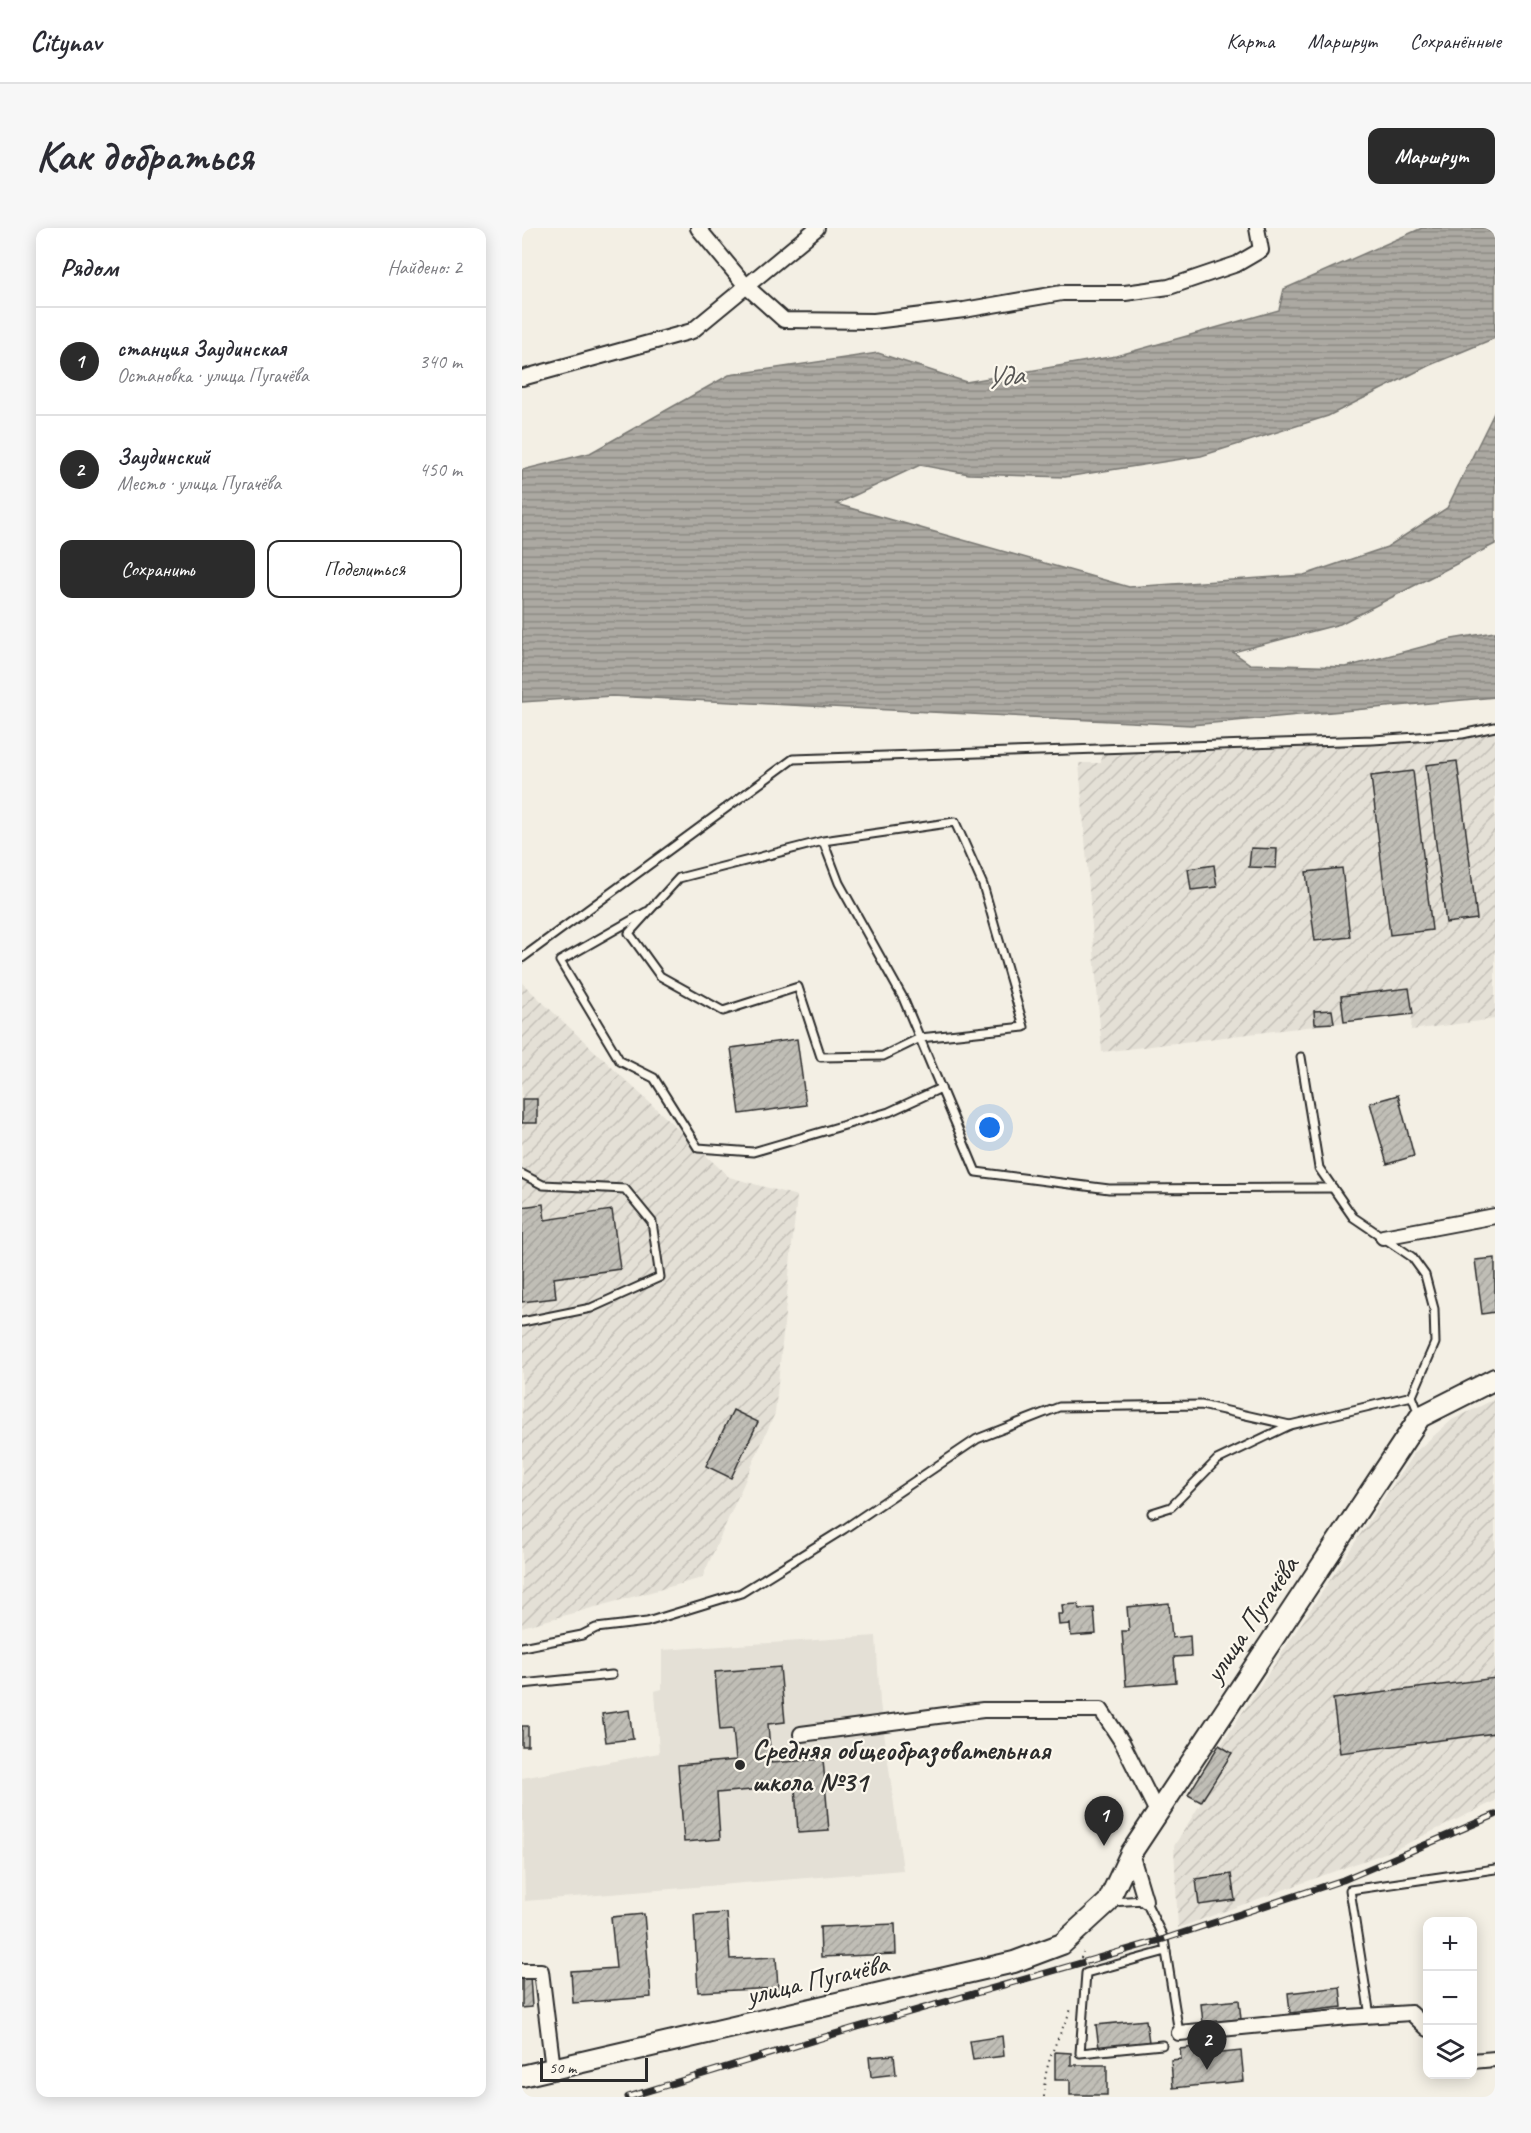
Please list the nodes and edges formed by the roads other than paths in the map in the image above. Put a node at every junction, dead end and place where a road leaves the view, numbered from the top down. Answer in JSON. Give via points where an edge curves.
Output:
{"nodes":[{"id":1,"x":698,"y":228,"type":"edge"},
{"id":2,"x":817,"y":228,"type":"edge"},
{"id":3,"x":1257,"y":228,"type":"edge"},
{"id":4,"x":746,"y":286,"type":"junction"},
{"id":5,"x":522,"y":378,"type":"edge"},
{"id":6,"x":1495,"y":727,"type":"edge"},
{"id":7,"x":823,"y":841,"type":"junction"},
{"id":8,"x":650,"y":909,"type":"junction"},
{"id":9,"x":522,"y":958,"type":"edge"},
{"id":10,"x":920,"y":1038,"type":"junction"},
{"id":11,"x":1300,"y":1057,"type":"dead end"},
{"id":12,"x":941,"y":1088,"type":"junction"},
{"id":13,"x":522,"y":1174,"type":"edge"},
{"id":14,"x":1333,"y":1188,"type":"junction"},
{"id":15,"x":1495,"y":1216,"type":"edge"},
{"id":16,"x":1383,"y":1237,"type":"junction"},
{"id":17,"x":522,"y":1322,"type":"edge"},
{"id":18,"x":1495,"y":1379,"type":"edge"},
{"id":19,"x":1412,"y":1396,"type":"junction"},
{"id":20,"x":1420,"y":1417,"type":"junction"},
{"id":21,"x":1290,"y":1425,"type":"junction"},
{"id":22,"x":1152,"y":1513,"type":"dead end"},
{"id":23,"x":522,"y":1647,"type":"edge"},
{"id":24,"x":612,"y":1675,"type":"dead end"},
{"id":25,"x":522,"y":1684,"type":"edge"},
{"id":26,"x":801,"y":1734,"type":"dead end"},
{"id":27,"x":1157,"y":1812,"type":"junction"},
{"id":28,"x":1131,"y":1853,"type":"junction"},
{"id":29,"x":1495,"y":1869,"type":"edge"},
{"id":30,"x":1145,"y":1900,"type":"junction"},
{"id":31,"x":1108,"y":1902,"type":"junction"},
{"id":32,"x":1166,"y":1950,"type":"junction"},
{"id":33,"x":522,"y":1971,"type":"edge"},
{"id":34,"x":1370,"y":2016,"type":"junction"},
{"id":35,"x":1424,"y":2025,"type":"edge"},
{"id":36,"x":1179,"y":2033,"type":"joint"},
{"id":37,"x":1162,"y":2045,"type":"dead end"},
{"id":38,"x":1495,"y":2059,"type":"edge"},
{"id":39,"x":1477,"y":2061,"type":"edge"},
{"id":40,"x":553,"y":2069,"type":"junction"},
{"id":41,"x":522,"y":2076,"type":"edge"}],
"edges":[{"from":1,"to":4,"type":"street"},
{"from":2,"to":4,"type":"street"},
{"from":3,"to":4,"type":"street","via":[[1261,250],[1237,264],[1169,287],[1125,293],[1062,293],[873,321],[784,320]]},
{"from":4,"to":5,"type":"street","via":[[692,332]]},
{"from":6,"to":9,"type":"lane","via":[[1462,734],[1373,740],[793,759]]},
{"from":7,"to":8,"type":"lane","via":[[679,878]]},
{"from":7,"to":10,"type":"lane","via":[[839,883],[903,998]]},
{"from":7,"to":10,"type":"lane","via":[[956,822],[983,885],[1024,1027]]},
{"from":8,"to":10,"type":"lane","via":[[629,933],[635,942],[660,976],[723,1011],[798,987],[821,1057],[883,1056]]},
{"from":8,"to":12,"type":"lane","via":[[560,961],[620,1061],[654,1078],[698,1148],[753,1152],[889,1112]]},
{"from":10,"to":12,"type":"lane"},
{"from":11,"to":14,"type":"lane","via":[[1319,1168]]},
{"from":12,"to":14,"type":"lane","via":[[976,1172],[1109,1189]]},
{"from":13,"to":17,"type":"lane","via":[[543,1185],[625,1189],[652,1222],[660,1277],[591,1308]]},
{"from":14,"to":16,"type":"lane","via":[[1353,1218]]},
{"from":15,"to":16,"type":"street"},
{"from":16,"to":19,"type":"lane","via":[[1412,1257],[1425,1275],[1434,1309],[1435,1343]]},
{"from":18,"to":20,"type":"street"},
{"from":19,"to":20,"type":"lane"},
{"from":19,"to":21,"type":"lane"},
{"from":20,"to":27,"type":"street","name":"улица Пугачёва"},
{"from":21,"to":22,"type":"lane","via":[[1217,1460],[1171,1507]]},
{"from":21,"to":23,"type":"lane","via":[[1201,1405],[1059,1407],[976,1439],[741,1593],[647,1622],[596,1628],[582,1635]]},
{"from":24,"to":25,"type":"lane"},
{"from":26,"to":27,"type":"street","via":[[983,1710],[1101,1710],[1122,1742]]},
{"from":27,"to":28,"type":"street","name":"улица Пугачёва"},
{"from":28,"to":30,"type":"street"},
{"from":28,"to":31,"type":"street","name":"улица Пугачёва"},
{"from":29,"to":34,"type":"lane","via":[[1350,1890]]},
{"from":30,"to":31,"type":"lane"},
{"from":30,"to":32,"type":"lane"},
{"from":31,"to":40,"type":"street","name":"улица Пугачёва","via":[[1062,1944],[1014,1962]]},
{"from":32,"to":36,"type":"lane"},
{"from":32,"to":37,"type":"lane","via":[[1086,1973],[1080,2053]]},
{"from":33,"to":40,"type":"street","via":[[541,1971]]},
{"from":34,"to":35,"type":"street","via":[[1411,2013]]},
{"from":34,"to":36,"type":"street"},
{"from":38,"to":39,"type":"street"},
{"from":40,"to":41,"type":"street","name":"улица Пугачёва"}]}
